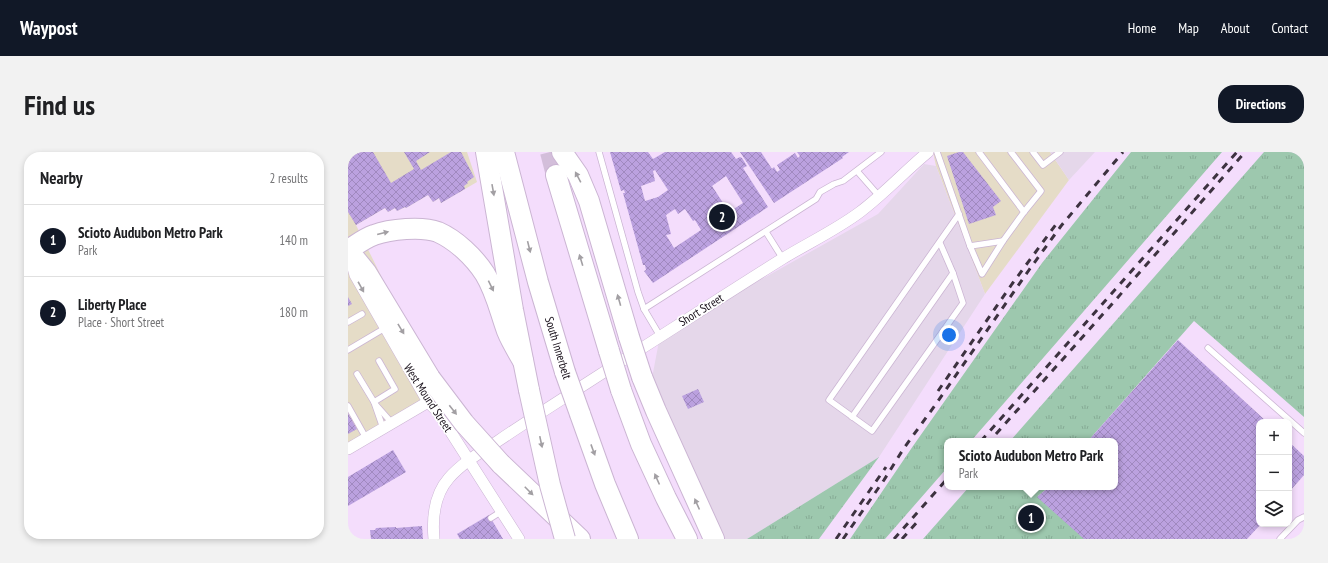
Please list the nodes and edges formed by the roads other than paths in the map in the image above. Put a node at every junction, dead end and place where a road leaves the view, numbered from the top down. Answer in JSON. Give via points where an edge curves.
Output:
{"nodes":[{"id":1,"x":486,"y":152,"type":"edge"},
{"id":2,"x":504,"y":152,"type":"edge"},
{"id":3,"x":599,"y":152,"type":"edge"},
{"id":4,"x":881,"y":152,"type":"edge"},
{"id":5,"x":928,"y":152,"type":"edge"},
{"id":6,"x":937,"y":152,"type":"edge"},
{"id":7,"x":979,"y":152,"type":"edge"},
{"id":8,"x":1011,"y":152,"type":"edge"},
{"id":9,"x":1034,"y":152,"type":"edge"},
{"id":10,"x":1060,"y":152,"type":"edge"},
{"id":11,"x":564,"y":154,"type":"tunnel mouth"},
{"id":12,"x":857,"y":171,"type":"junction"},
{"id":13,"x":556,"y":175,"type":"tunnel mouth"},
{"id":14,"x":879,"y":196,"type":"junction"},
{"id":15,"x":1024,"y":212,"type":"junction"},
{"id":16,"x":959,"y":214,"type":"junction"},
{"id":17,"x":766,"y":232,"type":"junction"},
{"id":18,"x":1003,"y":242,"type":"junction"},
{"id":19,"x":940,"y":243,"type":"junction"},
{"id":20,"x":970,"y":246,"type":"junction"},
{"id":21,"x":348,"y":250,"type":"edge"},
{"id":22,"x":783,"y":259,"type":"junction"},
{"id":23,"x":953,"y":273,"type":"junction"},
{"id":24,"x":644,"y":310,"type":"junction"},
{"id":25,"x":362,"y":314,"type":"dead end"},
{"id":26,"x":348,"y":322,"type":"edge"},
{"id":27,"x":385,"y":328,"type":"junction"},
{"id":28,"x":660,"y":336,"type":"junction"},
{"id":29,"x":1208,"y":348,"type":"dead end"},
{"id":30,"x":348,"y":350,"type":"edge"},
{"id":31,"x":379,"y":361,"type":"dead end"},
{"id":32,"x":523,"y":361,"type":"junction"},
{"id":33,"x":357,"y":374,"type":"dead end"},
{"id":34,"x":374,"y":402,"type":"junction"},
{"id":35,"x":428,"y":402,"type":"junction"},
{"id":36,"x":348,"y":406,"type":"edge"},
{"id":37,"x":852,"y":417,"type":"junction"},
{"id":38,"x":388,"y":426,"type":"junction"},
{"id":39,"x":1304,"y":433,"type":"edge"},
{"id":40,"x":366,"y":438,"type":"junction"},
{"id":41,"x":348,"y":449,"type":"edge"},
{"id":42,"x":469,"y":462,"type":"junction"},
{"id":43,"x":502,"y":511,"type":"junction"},
{"id":44,"x":1304,"y":517,"type":"edge"},
{"id":45,"x":491,"y":518,"type":"dead end"},
{"id":46,"x":434,"y":539,"type":"edge"},
{"id":47,"x":519,"y":539,"type":"edge"},
{"id":48,"x":565,"y":539,"type":"edge"},
{"id":49,"x":580,"y":539,"type":"edge"},
{"id":50,"x":628,"y":539,"type":"edge"},
{"id":51,"x":687,"y":539,"type":"edge"},
{"id":52,"x":714,"y":539,"type":"edge"},
{"id":53,"x":1280,"y":539,"type":"edge"}],
"edges":[{"from":1,"to":32,"type":"highway","one_way":true},
{"from":2,"to":50,"type":"highway","name":"South Innerbelt","one_way":true,"bridge":true,"via":[[564,372]]},
{"from":3,"to":24,"type":"lane"},
{"from":4,"to":12,"type":"lane"},
{"from":5,"to":14,"type":"street","name":"Short Street"},
{"from":6,"to":16,"type":"lane"},
{"from":7,"to":15,"type":"lane"},
{"from":8,"to":15,"type":"lane","via":[[1041,191]]},
{"from":9,"to":10,"type":"lane","via":[[1043,165]]},
{"from":52,"to":11,"type":"highway","one_way":true,"bridge":true,"via":[[642,377],[589,201],[578,176]]},
{"from":12,"to":14,"type":"lane"},
{"from":12,"to":17,"type":"lane","via":[[820,192],[816,200]]},
{"from":51,"to":13,"type":"highway","one_way":true,"bridge":true,"via":[[641,444],[621,390]]},
{"from":14,"to":22,"type":"street","name":"Short Street","via":[[846,221]]},
{"from":15,"to":18,"type":"lane"},
{"from":16,"to":19,"type":"lane"},
{"from":16,"to":20,"type":"lane"},
{"from":17,"to":22,"type":"lane"},
{"from":17,"to":24,"type":"lane"},
{"from":18,"to":20,"type":"lane"},
{"from":18,"to":20,"type":"lane","via":[[982,274]]},
{"from":19,"to":23,"type":"lane"},
{"from":19,"to":37,"type":"lane","via":[[829,400]]},
{"from":21,"to":27,"type":"street","name":"West Mound Street","one_way":true,"via":[[355,275]]},
{"from":21,"to":32,"type":"highway","one_way":true,"via":[[374,235],[388,231],[424,229],[453,240],[477,263],[485,275],[498,301],[507,331]]},
{"from":21,"to":49,"type":"highway","one_way":true,"bridge":true,"via":[[369,277],[430,378],[464,423],[481,444]]},
{"from":22,"to":28,"type":"street","name":"Short Street"},
{"from":23,"to":37,"type":"lane"},
{"from":23,"to":37,"type":"lane","via":[[964,303],[872,431]]},
{"from":24,"to":28,"type":"lane"},
{"from":25,"to":26,"type":"lane"},
{"from":27,"to":30,"type":"lane"},
{"from":27,"to":35,"type":"street","name":"West Mound Street"},
{"from":28,"to":42,"type":"street","name":"Short Street","via":[[526,422]]},
{"from":29,"to":39,"type":"lane"},
{"from":31,"to":34,"type":"lane","via":[[395,389]]},
{"from":32,"to":48,"type":"highway","one_way":true,"bridge":true,"via":[[550,485]]},
{"from":33,"to":34,"type":"lane"},
{"from":34,"to":38,"type":"lane"},
{"from":34,"to":38,"type":"lane"},
{"from":35,"to":38,"type":"street"},
{"from":35,"to":42,"type":"street","name":"West Mound Street","via":[[438,412]]},
{"from":36,"to":40,"type":"lane"},
{"from":38,"to":40,"type":"street"},
{"from":40,"to":41,"type":"street"},
{"from":42,"to":43,"type":"street","name":"West Mound Street"},
{"from":42,"to":46,"type":"street","name":"Short Street","via":[[448,478],[442,487],[434,511]]},
{"from":43,"to":45,"type":"lane"},
{"from":43,"to":47,"type":"street","name":"West Mound Street"},
{"from":44,"to":53,"type":"lane"}]}
